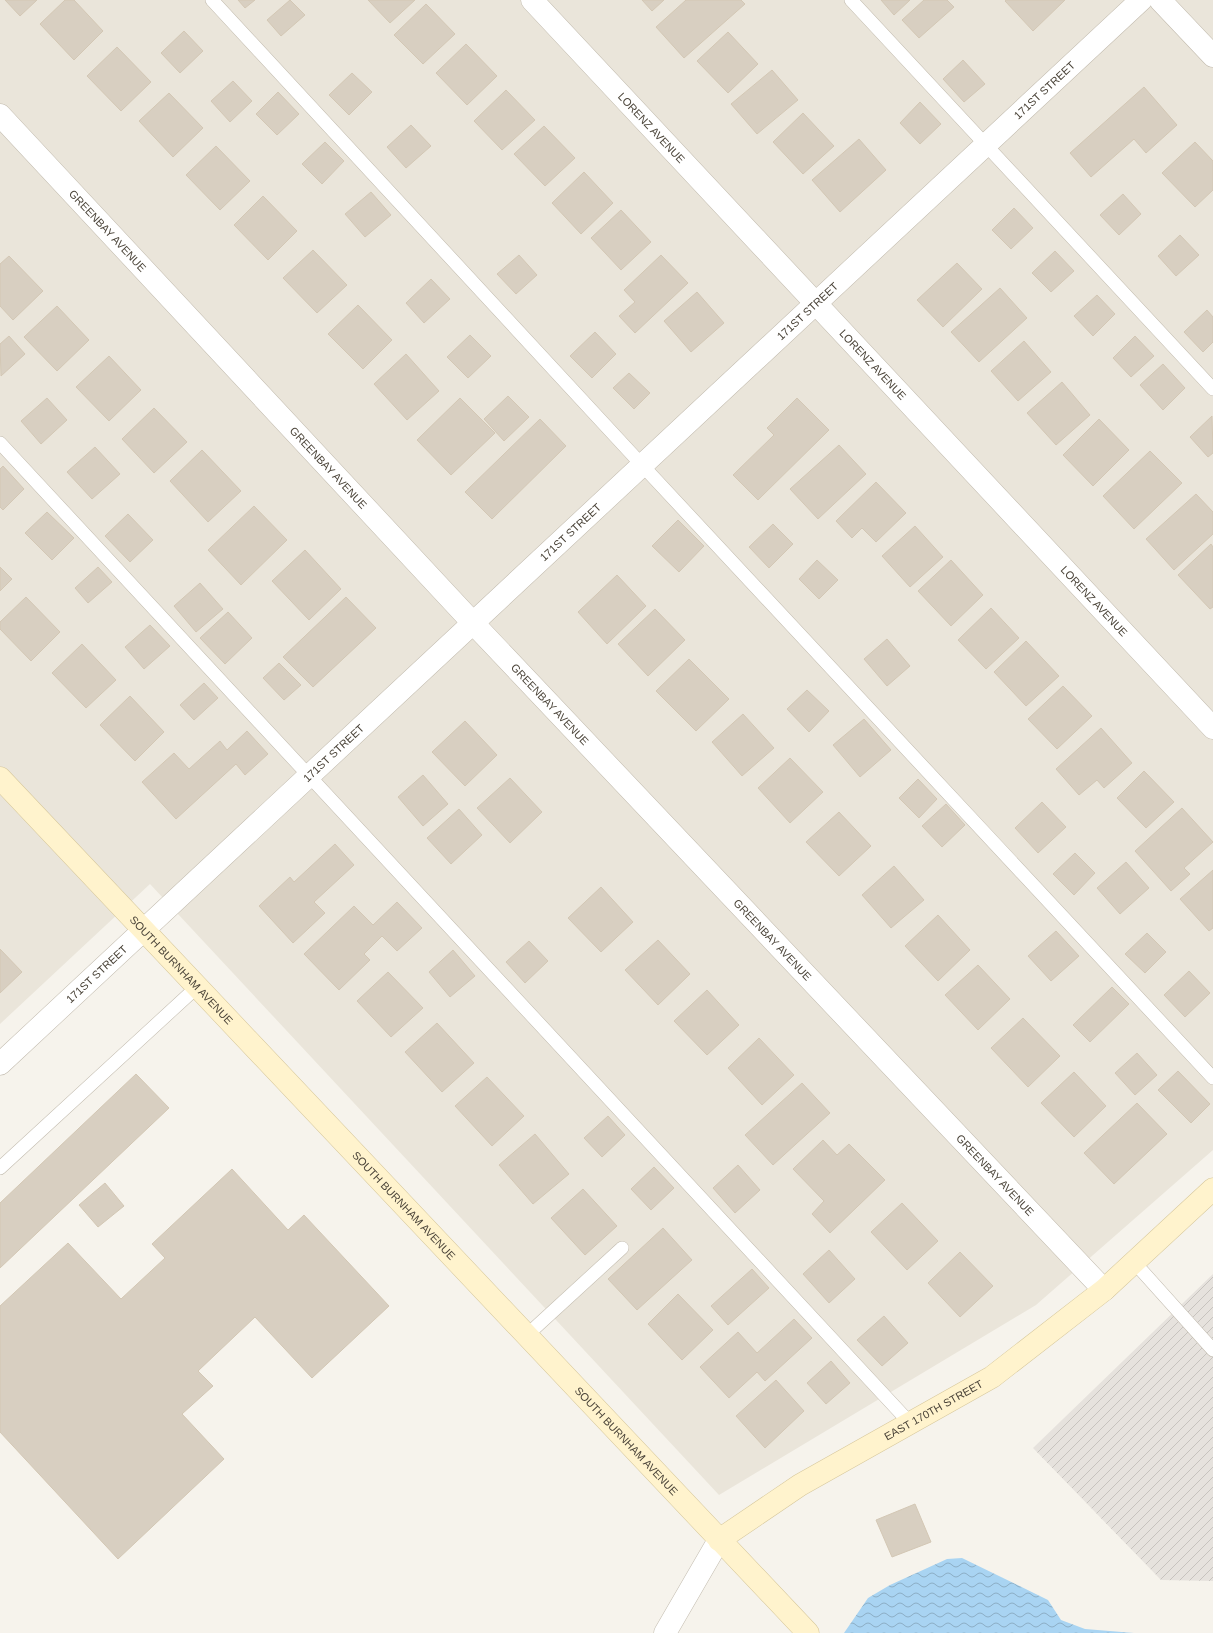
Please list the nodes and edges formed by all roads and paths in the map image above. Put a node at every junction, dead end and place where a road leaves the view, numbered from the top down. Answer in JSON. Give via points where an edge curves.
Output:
{"nodes":[{"id":1,"x":212,"y":0,"type":"edge"},
{"id":2,"x":532,"y":0,"type":"edge"},
{"id":3,"x":851,"y":0,"type":"edge"},
{"id":4,"x":1141,"y":0,"type":"edge"},
{"id":5,"x":1160,"y":0,"type":"edge"},
{"id":6,"x":1213,"y":56,"type":"edge"},
{"id":7,"x":0,"y":115,"type":"edge"},
{"id":8,"x":986,"y":145,"type":"junction"},
{"id":9,"x":816,"y":304,"type":"junction"},
{"id":10,"x":1213,"y":389,"type":"edge"},
{"id":11,"x":0,"y":443,"type":"edge"},
{"id":12,"x":642,"y":465,"type":"junction"},
{"id":13,"x":473,"y":623,"type":"junction"},
{"id":14,"x":1213,"y":728,"type":"edge"},
{"id":15,"x":309,"y":776,"type":"junction"},
{"id":16,"x":0,"y":778,"type":"edge"},
{"id":17,"x":144,"y":930,"type":"junction"},
{"id":18,"x":197,"y":987,"type":"junction"},
{"id":19,"x":0,"y":1064,"type":"edge"},
{"id":20,"x":1213,"y":1078,"type":"edge"},
{"id":21,"x":0,"y":1168,"type":"edge"},
{"id":22,"x":1213,"y":1188,"type":"edge"},
{"id":23,"x":622,"y":1248,"type":"dead end"},
{"id":24,"x":1134,"y":1262,"type":"junction"},
{"id":25,"x":1104,"y":1290,"type":"junction"},
{"id":26,"x":526,"y":1336,"type":"junction"},
{"id":27,"x":1213,"y":1350,"type":"edge"},
{"id":28,"x":910,"y":1423,"type":"junction"},
{"id":29,"x":719,"y":1540,"type":"junction"},
{"id":30,"x":665,"y":1633,"type":"edge"},
{"id":31,"x":808,"y":1633,"type":"edge"}],
"edges":[{"from":1,"to":12,"type":"lane"},
{"from":2,"to":9,"type":"street","name":"LORENZ AVENUE"},
{"from":3,"to":8,"type":"lane"},
{"from":4,"to":8,"type":"street","name":"171ST STREET"},
{"from":5,"to":6,"type":"street"},
{"from":7,"to":13,"type":"street","name":"GREENBAY AVENUE"},
{"from":8,"to":9,"type":"street","name":"171ST STREET"},
{"from":8,"to":10,"type":"lane"},
{"from":9,"to":12,"type":"street","name":"171ST STREET"},
{"from":9,"to":14,"type":"street","name":"LORENZ AVENUE"},
{"from":11,"to":15,"type":"lane"},
{"from":12,"to":13,"type":"street","name":"171ST STREET"},
{"from":12,"to":20,"type":"lane"},
{"from":13,"to":15,"type":"street","name":"171ST STREET"},
{"from":13,"to":25,"type":"street","name":"GREENBAY AVENUE"},
{"from":15,"to":17,"type":"street","name":"171ST STREET"},
{"from":15,"to":28,"type":"lane"},
{"from":16,"to":17,"type":"main road","name":"SOUTH BURNHAM AVENUE"},
{"from":17,"to":18,"type":"main road","name":"SOUTH BURNHAM AVENUE"},
{"from":17,"to":19,"type":"street","name":"171ST STREET"},
{"from":18,"to":21,"type":"lane"},
{"from":18,"to":26,"type":"main road","name":"SOUTH BURNHAM AVENUE"},
{"from":22,"to":24,"type":"main road","name":"EAST 170TH STREET"},
{"from":23,"to":26,"type":"lane"},
{"from":24,"to":25,"type":"main road","name":"EAST 170TH STREET"},
{"from":24,"to":27,"type":"lane"},
{"from":25,"to":28,"type":"main road","name":"EAST 170TH STREET","via":[[992,1377]]},
{"from":26,"to":29,"type":"main road","name":"SOUTH BURNHAM AVENUE"},
{"from":28,"to":29,"type":"main road","name":"EAST 170TH STREET","via":[[800,1485]]},
{"from":29,"to":30,"type":"street","name":"EAST 170TH STREET"},
{"from":29,"to":31,"type":"main road","name":"SOUTH BURNHAM AVENUE"}]}
